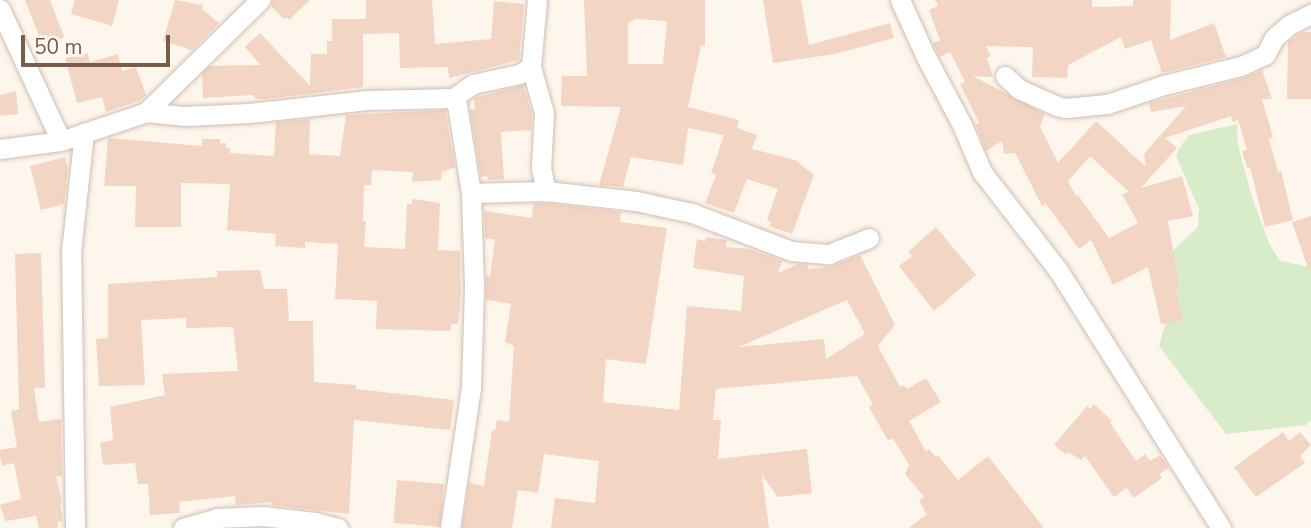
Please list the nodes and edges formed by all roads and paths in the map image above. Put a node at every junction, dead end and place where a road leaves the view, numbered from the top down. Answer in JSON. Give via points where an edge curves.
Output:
{"nodes":[{"id":1,"x":260,"y":0,"type":"edge"},
{"id":2,"x":537,"y":0,"type":"edge"},
{"id":3,"x":900,"y":0,"type":"edge"},
{"id":4,"x":0,"y":9,"type":"edge"},
{"id":5,"x":1311,"y":14,"type":"edge"},
{"id":6,"x":531,"y":66,"type":"junction"},
{"id":7,"x":1005,"y":76,"type":"dead end"},
{"id":8,"x":453,"y":98,"type":"junction"},
{"id":9,"x":146,"y":112,"type":"junction"},
{"id":10,"x":84,"y":133,"type":"junction"},
{"id":11,"x":61,"y":141,"type":"junction"},
{"id":12,"x":0,"y":149,"type":"edge"},
{"id":13,"x":547,"y":191,"type":"junction"},
{"id":14,"x":471,"y":193,"type":"junction"},
{"id":15,"x":869,"y":238,"type":"dead end"},
{"id":16,"x":75,"y":528,"type":"edge"},
{"id":17,"x":183,"y":528,"type":"edge"},
{"id":18,"x":338,"y":528,"type":"edge"},
{"id":19,"x":450,"y":528,"type":"edge"},
{"id":20,"x":1221,"y":528,"type":"edge"}],
"edges":[{"from":1,"to":9,"type":"street"},
{"from":2,"to":6,"type":"street"},
{"from":3,"to":20,"type":"street","via":[[982,172],[1058,270]]},
{"from":4,"to":11,"type":"street"},
{"from":5,"to":7,"type":"street","via":[[1289,25],[1274,38],[1265,55],[1253,61],[1107,104],[1057,106],[1019,89]]},
{"from":6,"to":8,"type":"street","via":[[519,74],[473,84]]},
{"from":6,"to":13,"type":"street","via":[[544,113],[541,168]]},
{"from":8,"to":9,"type":"street","via":[[367,100],[185,116]]},
{"from":8,"to":14,"type":"street"},
{"from":9,"to":10,"type":"street"},
{"from":10,"to":11,"type":"street"},
{"from":10,"to":16,"type":"street","via":[[71,252]]},
{"from":11,"to":12,"type":"street"},
{"from":13,"to":14,"type":"street"},
{"from":13,"to":15,"type":"street","via":[[636,201],[692,214],[791,251],[829,254]]},
{"from":14,"to":19,"type":"street","via":[[471,388]]},
{"from":17,"to":18,"type":"street","via":[[217,518],[263,516]]}]}
